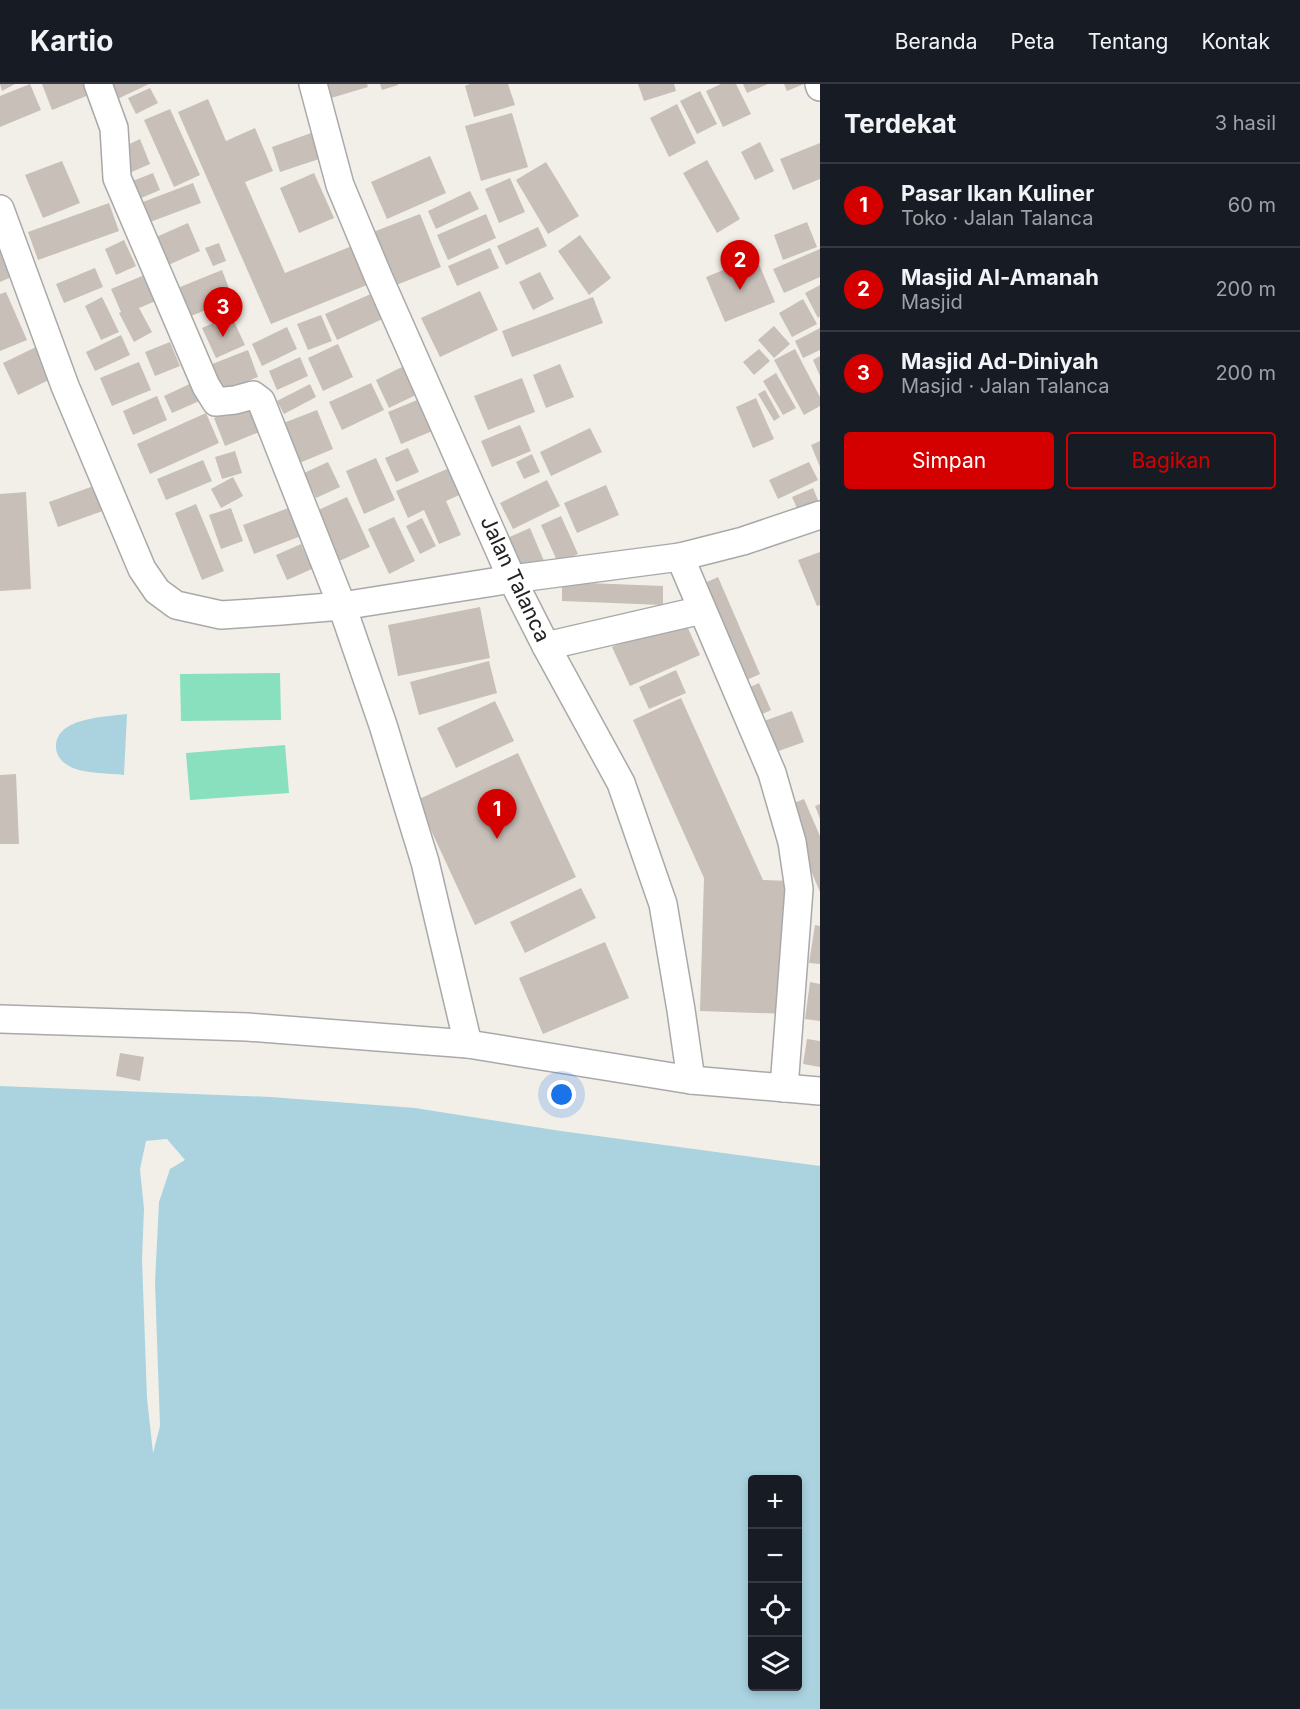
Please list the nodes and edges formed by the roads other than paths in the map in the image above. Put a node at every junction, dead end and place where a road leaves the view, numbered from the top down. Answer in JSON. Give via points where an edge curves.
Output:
{"nodes":[{"id":1,"x":98,"y":84,"type":"edge"},
{"id":2,"x":313,"y":84,"type":"edge"},
{"id":3,"x":0,"y":209,"type":"edge"},
{"id":4,"x":820,"y":515,"type":"edge"},
{"id":5,"x":680,"y":557,"type":"junction"},
{"id":6,"x":512,"y":579,"type":"junction"},
{"id":7,"x":342,"y":606,"type":"junction"},
{"id":8,"x":702,"y":610,"type":"junction"},
{"id":9,"x":546,"y":646,"type":"junction"},
{"id":10,"x":0,"y":1019,"type":"edge"},
{"id":11,"x":468,"y":1044,"type":"junction"},
{"id":12,"x":691,"y":1080,"type":"junction"},
{"id":13,"x":784,"y":1088,"type":"junction"},
{"id":14,"x":820,"y":1091,"type":"edge"}],
"edges":[{"from":1,"to":7,"type":"street","via":[[114,128],[117,178],[206,386],[216,402],[253,395],[261,401]]},
{"from":2,"to":6,"type":"street","name":"Jalan Talanca","via":[[340,185]]},
{"from":3,"to":7,"type":"street","via":[[64,386],[142,568],[157,591],[176,605],[221,615]]},
{"from":4,"to":5,"type":"street","via":[[742,542]]},
{"from":5,"to":6,"type":"street"},
{"from":5,"to":8,"type":"street"},
{"from":6,"to":7,"type":"street"},
{"from":6,"to":9,"type":"street","name":"Jalan Talanca"},
{"from":7,"to":11,"type":"street","via":[[425,862]]},
{"from":8,"to":9,"type":"street"},
{"from":8,"to":13,"type":"street","via":[[771,773],[792,842],[799,889]]},
{"from":9,"to":12,"type":"street","name":"Jalan Talanca","via":[[621,783],[663,904]]},
{"from":10,"to":11,"type":"street","via":[[247,1027]]},
{"from":11,"to":12,"type":"street"},
{"from":12,"to":13,"type":"street"},
{"from":13,"to":14,"type":"street"}]}
